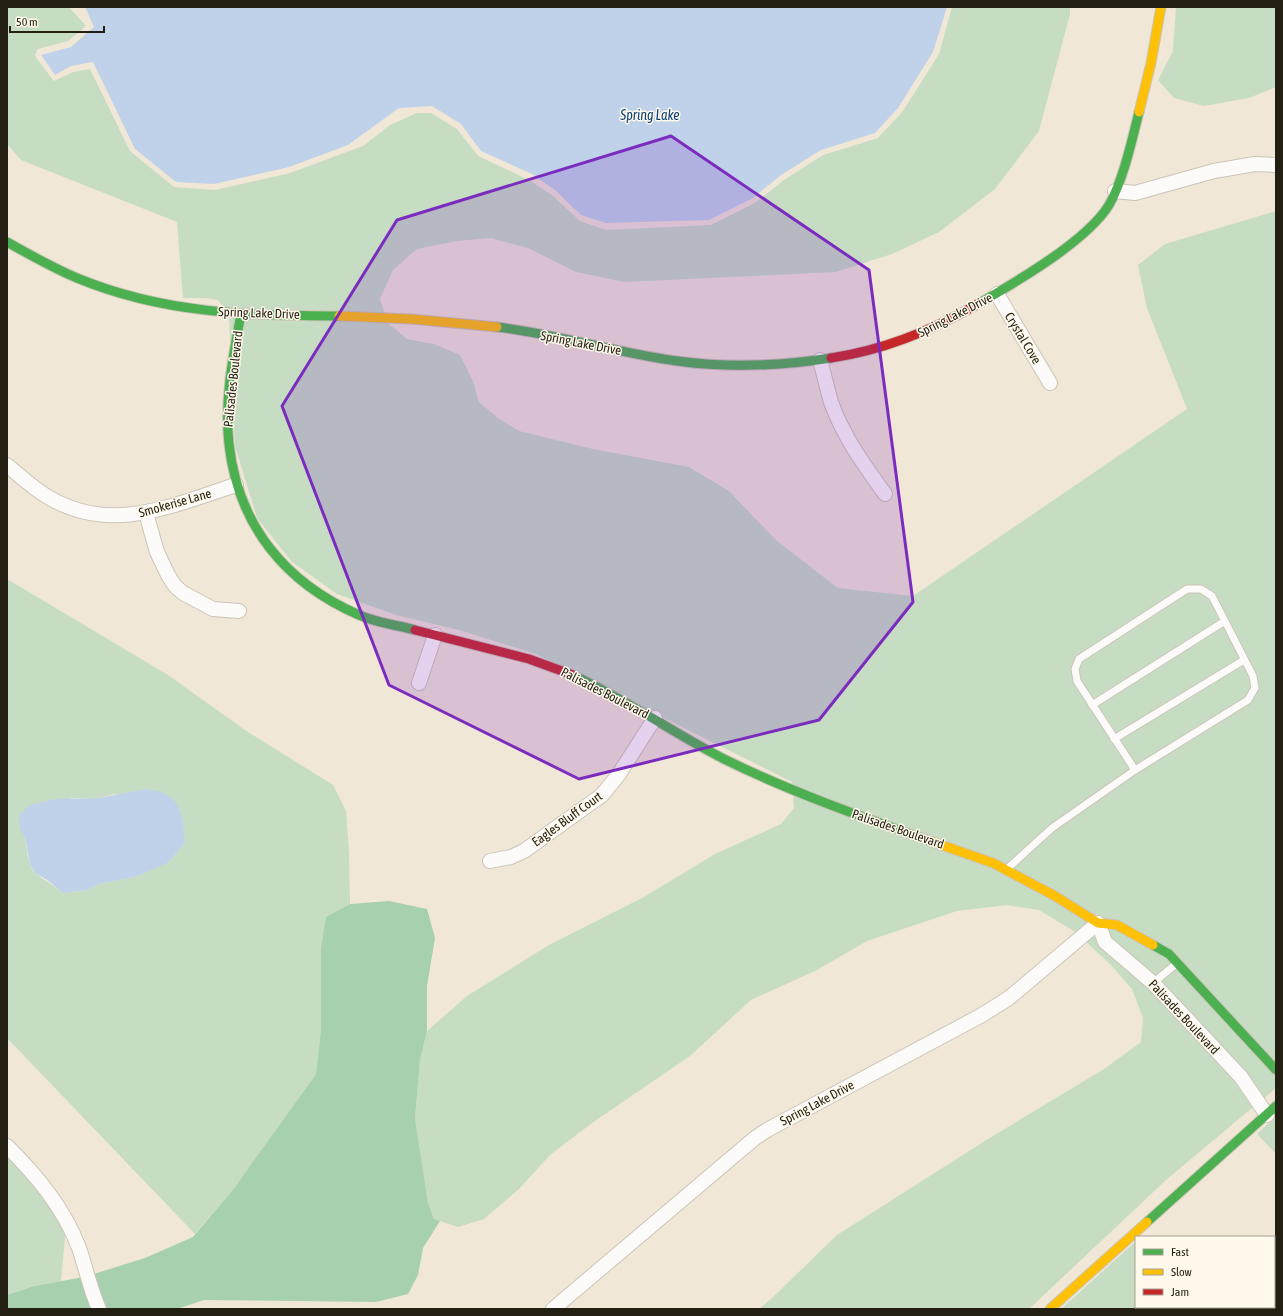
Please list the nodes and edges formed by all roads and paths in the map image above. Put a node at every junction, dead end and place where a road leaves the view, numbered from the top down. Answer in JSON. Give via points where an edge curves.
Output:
{"nodes":[{"id":1,"x":1161,"y":7,"type":"edge"},
{"id":2,"x":1276,"y":165,"type":"edge"},
{"id":3,"x":1115,"y":192,"type":"junction"},
{"id":4,"x":7,"y":242,"type":"edge"},
{"id":5,"x":997,"y":294,"type":"junction"},
{"id":6,"x":241,"y":314,"type":"junction"},
{"id":7,"x":820,"y":360,"type":"junction"},
{"id":8,"x":1050,"y":383,"type":"dead end"},
{"id":9,"x":7,"y":465,"type":"edge"},
{"id":10,"x":236,"y":485,"type":"junction"},
{"id":11,"x":885,"y":494,"type":"dead end"},
{"id":12,"x":146,"y":513,"type":"junction"},
{"id":13,"x":238,"y":611,"type":"dead end"},
{"id":14,"x":1225,"y":621,"type":"junction"},
{"id":15,"x":435,"y":635,"type":"junction"},
{"id":16,"x":1244,"y":660,"type":"junction"},
{"id":17,"x":419,"y":683,"type":"dead end"},
{"id":18,"x":1092,"y":705,"type":"junction"},
{"id":19,"x":655,"y":718,"type":"junction"},
{"id":20,"x":1114,"y":739,"type":"junction"},
{"id":21,"x":1135,"y":770,"type":"junction"},
{"id":22,"x":490,"y":861,"type":"dead end"},
{"id":23,"x":1007,"y":870,"type":"junction"},
{"id":24,"x":1098,"y":923,"type":"junction"},
{"id":25,"x":1178,"y":962,"type":"junction"},
{"id":26,"x":1153,"y":983,"type":"junction"},
{"id":27,"x":1276,"y":1070,"type":"edge"},
{"id":28,"x":1272,"y":1110,"type":"edge"},
{"id":29,"x":7,"y":1146,"type":"edge"},
{"id":30,"x":99,"y":1309,"type":"edge"},
{"id":31,"x":553,"y":1309,"type":"edge"},
{"id":32,"x":1050,"y":1309,"type":"edge"}],
"edges":[{"from":1,"to":3,"type":"street","name":"Spring Lake Drive","via":[[1149,79]]},
{"from":2,"to":3,"type":"street","via":[[1255,164],[1135,193]]},
{"from":3,"to":5,"type":"street","name":"Spring Lake Drive","via":[[1102,215],[1078,238]]},
{"from":4,"to":6,"type":"street","name":"Spring Lake Drive","via":[[48,265],[116,292],[178,306]]},
{"from":5,"to":7,"type":"street","name":"Spring Lake Drive","via":[[944,323],[913,336]]},
{"from":5,"to":8,"type":"street","name":"Crystal Cove"},
{"from":6,"to":7,"type":"street","name":"Spring Lake Drive","via":[[414,318],[550,335],[678,361],[715,365],[760,367]]},
{"from":6,"to":10,"type":"street","name":"Palisades Boulevard","via":[[228,408],[231,464]]},
{"from":7,"to":11,"type":"street","via":[[831,402],[843,429]]},
{"from":9,"to":12,"type":"street","name":"Smokerise Lane","via":[[30,485],[74,509],[104,516]]},
{"from":10,"to":12,"type":"street","name":"Smokerise Lane"},
{"from":10,"to":15,"type":"street","name":"Palisades Boulevard","via":[[264,541],[288,571],[305,586],[341,608],[361,616]]},
{"from":12,"to":13,"type":"street","via":[[157,552],[176,586],[183,593],[213,609]]},
{"from":14,"to":16,"type":"lane"},
{"from":14,"to":18,"type":"lane"},
{"from":14,"to":18,"type":"lane","via":[[1212,596],[1201,589],[1186,589],[1079,659],[1075,669],[1077,681]]},
{"from":15,"to":17,"type":"street"},
{"from":15,"to":19,"type":"street","name":"Palisades Boulevard","via":[[557,668],[602,688]]},
{"from":16,"to":20,"type":"lane"},
{"from":16,"to":21,"type":"lane","via":[[1253,676],[1255,688],[1248,700]]},
{"from":18,"to":20,"type":"lane"},
{"from":19,"to":22,"type":"street","name":"Eagles Bluff Court","via":[[619,774],[602,795],[524,851],[511,857]]},
{"from":19,"to":23,"type":"street","name":"Palisades Boulevard","via":[[723,758],[775,783],[882,825],[968,853]]},
{"from":20,"to":21,"type":"lane"},
{"from":21,"to":23,"type":"lane","via":[[1052,828]]},
{"from":23,"to":24,"type":"street","name":"Palisades Boulevard","via":[[1056,896]]},
{"from":24,"to":25,"type":"street","name":"Palisades Boulevard","via":[[1117,925],[1169,954]]},
{"from":24,"to":26,"type":"street","name":"Palisades Boulevard","via":[[1104,942]]},
{"from":24,"to":31,"type":"street","name":"Spring Lake Drive","via":[[1009,998],[982,1015],[755,1138]]},
{"from":25,"to":26,"type":"lane"},
{"from":25,"to":27,"type":"street","name":"Palisades Boulevard"},
{"from":26,"to":28,"type":"street","name":"Palisades Boulevard"},
{"from":28,"to":32,"type":"street"},
{"from":29,"to":30,"type":"street","via":[[40,1180],[62,1214],[78,1247]]}]}
